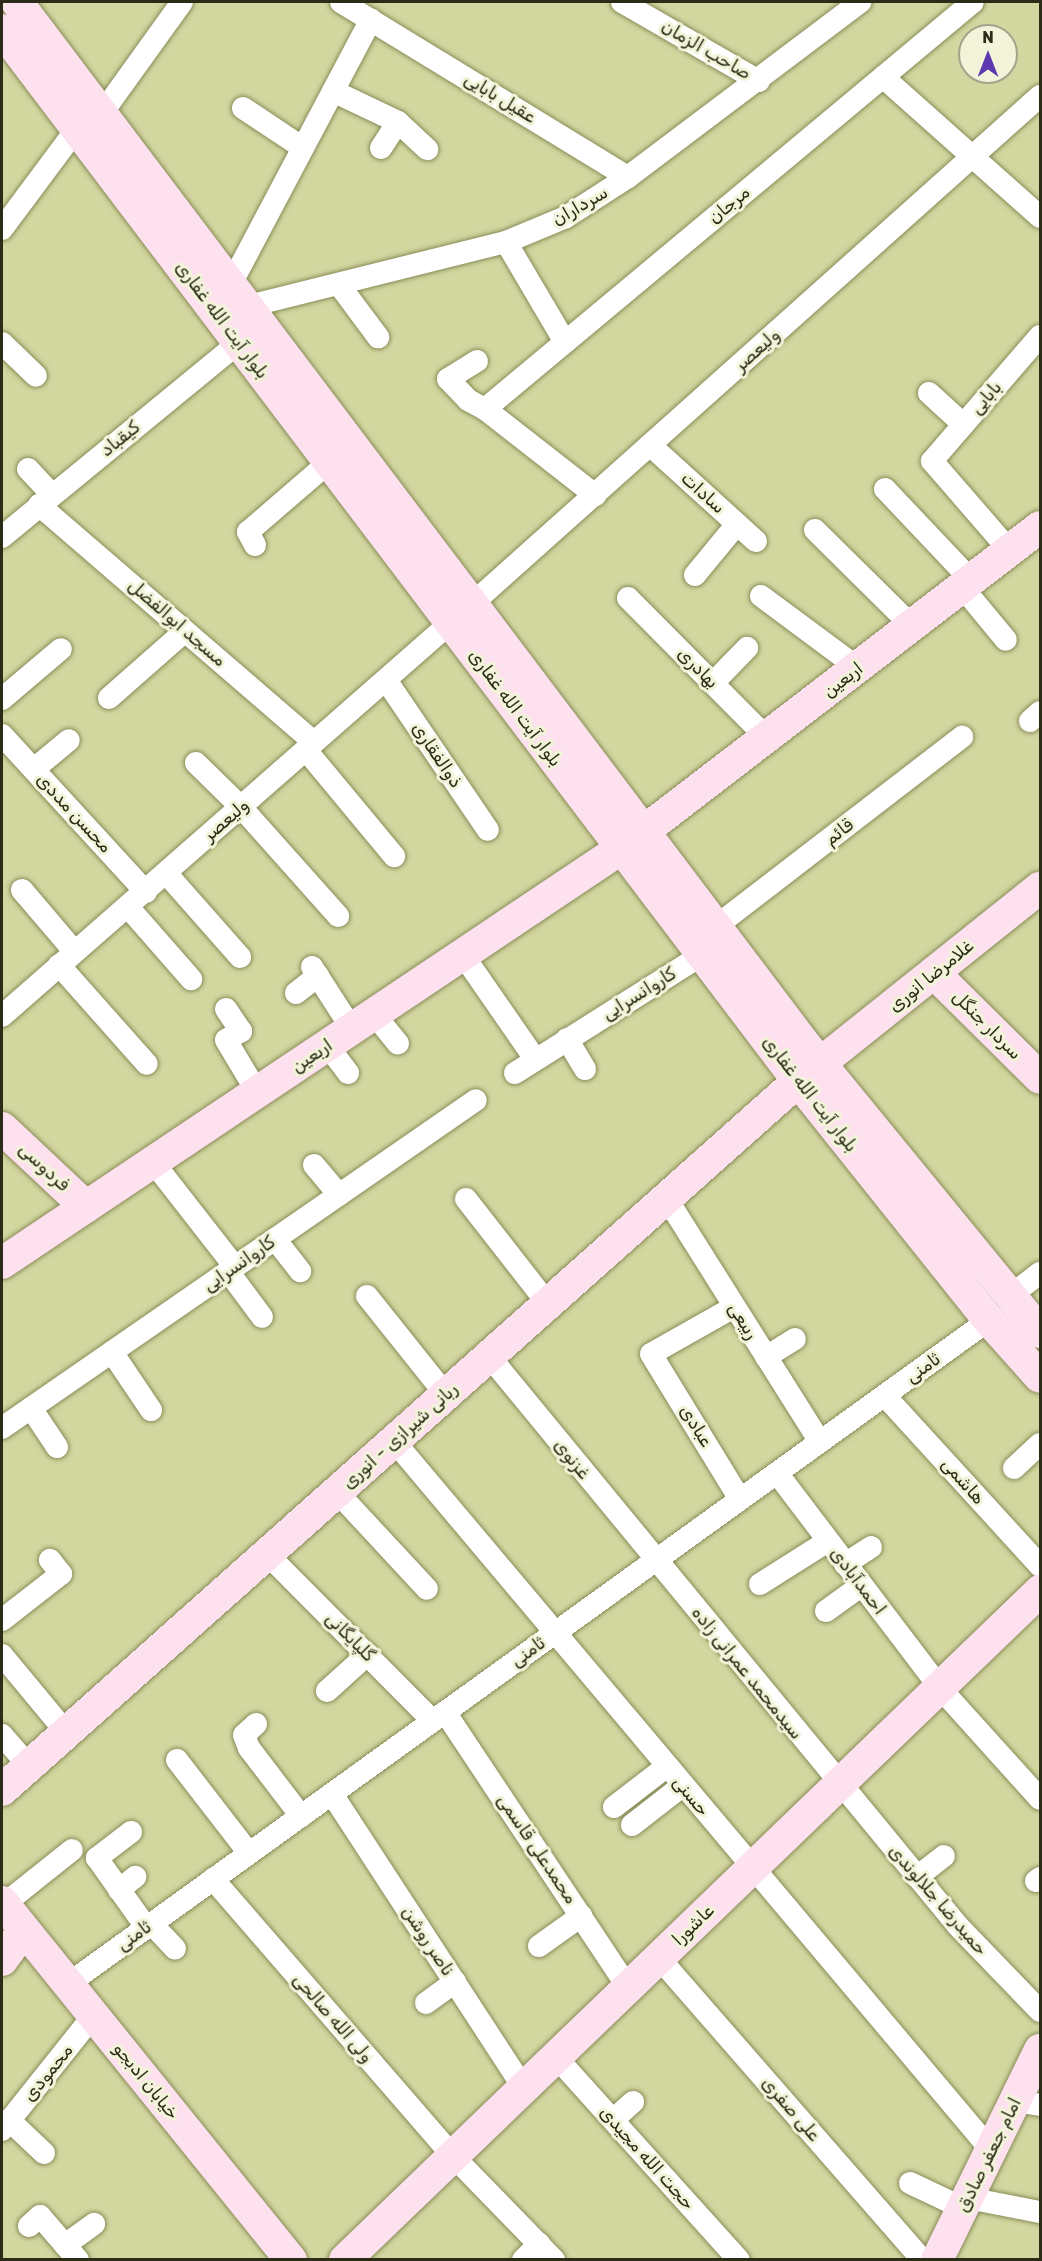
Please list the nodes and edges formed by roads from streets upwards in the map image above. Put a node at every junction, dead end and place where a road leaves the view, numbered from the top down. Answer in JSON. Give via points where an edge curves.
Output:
{"nodes":[{"id":1,"x":8,"y":2,"type":"edge"},
{"id":2,"x":17,"y":2,"type":"edge"},
{"id":3,"x":182,"y":2,"type":"edge"},
{"id":4,"x":341,"y":2,"type":"edge"},
{"id":5,"x":622,"y":2,"type":"edge"},
{"id":6,"x":860,"y":2,"type":"edge"},
{"id":7,"x":973,"y":2,"type":"edge"},
{"id":8,"x":2,"y":9,"type":"edge"},
{"id":9,"x":371,"y":20,"type":"junction"},
{"id":10,"x":2,"y":30,"type":"edge"},
{"id":11,"x":883,"y":77,"type":"junction"},
{"id":12,"x":759,"y":81,"type":"junction"},
{"id":13,"x":333,"y":91,"type":"junction"},
{"id":14,"x":1041,"y":96,"type":"edge"},
{"id":15,"x":243,"y":108,"type":"dead end"},
{"id":16,"x":103,"y":112,"type":"junction"},
{"id":17,"x":398,"y":122,"type":"junction"},
{"id":18,"x":75,"y":131,"type":"junction"},
{"id":19,"x":303,"y":148,"type":"junction"},
{"id":20,"x":381,"y":148,"type":"dead end"},
{"id":21,"x":427,"y":149,"type":"dead end"},
{"id":22,"x":972,"y":158,"type":"junction"},
{"id":23,"x":628,"y":177,"type":"junction"},
{"id":24,"x":1041,"y":217,"type":"edge"},
{"id":25,"x":2,"y":230,"type":"edge"},
{"id":26,"x":506,"y":242,"type":"junction"},
{"id":27,"x":340,"y":286,"type":"junction"},
{"id":28,"x":241,"y":294,"type":"junction"},
{"id":29,"x":1041,"y":336,"type":"edge"},
{"id":30,"x":378,"y":337,"type":"dead end"},
{"id":31,"x":239,"y":342,"type":"junction"},
{"id":32,"x":565,"y":342,"type":"junction"},
{"id":33,"x":2,"y":343,"type":"edge"},
{"id":34,"x":477,"y":361,"type":"dead end"},
{"id":35,"x":36,"y":376,"type":"dead end"},
{"id":36,"x":929,"y":393,"type":"dead end"},
{"id":37,"x":485,"y":409,"type":"junction"},
{"id":38,"x":963,"y":424,"type":"junction"},
{"id":39,"x":650,"y":445,"type":"junction"},
{"id":40,"x":329,"y":462,"type":"junction"},
{"id":41,"x":28,"y":469,"type":"dead end"},
{"id":42,"x":885,"y":489,"type":"dead end"},
{"id":43,"x":595,"y":495,"type":"junction"},
{"id":44,"x":46,"y":500,"type":"junction"},
{"id":45,"x":737,"y":524,"type":"junction"},
{"id":46,"x":815,"y":530,"type":"dead end"},
{"id":47,"x":2,"y":537,"type":"edge"},
{"id":48,"x":756,"y":541,"type":"dead end"},
{"id":49,"x":1029,"y":542,"type":"edge"},
{"id":50,"x":255,"y":545,"type":"dead end"},
{"id":51,"x":694,"y":574,"type":"dead end"},
{"id":52,"x":968,"y":584,"type":"junction"},
{"id":53,"x":762,"y":596,"type":"dead end"},
{"id":54,"x":628,"y":598,"type":"dead end"},
{"id":55,"x":462,"y":613,"type":"junction"},
{"id":56,"x":912,"y":626,"type":"junction"},
{"id":57,"x":186,"y":631,"type":"junction"},
{"id":58,"x":1006,"y":640,"type":"dead end"},
{"id":59,"x":747,"y":648,"type":"dead end"},
{"id":60,"x":61,"y":650,"type":"dead end"},
{"id":61,"x":858,"y":668,"type":"junction"},
{"id":62,"x":386,"y":680,"type":"junction"},
{"id":63,"x":713,"y":683,"type":"junction"},
{"id":64,"x":109,"y":698,"type":"dead end"},
{"id":65,"x":2,"y":699,"type":"edge"},
{"id":66,"x":2,"y":735,"type":"edge"},
{"id":67,"x":962,"y":737,"type":"dead end"},
{"id":68,"x":767,"y":738,"type":"junction"},
{"id":69,"x":69,"y":740,"type":"dead end"},
{"id":70,"x":310,"y":746,"type":"junction"},
{"id":71,"x":195,"y":763,"type":"dead end"},
{"id":72,"x":33,"y":769,"type":"junction"},
{"id":73,"x":241,"y":807,"type":"junction"},
{"id":74,"x":488,"y":830,"type":"dead end"},
{"id":75,"x":633,"y":840,"type":"junction"},
{"id":76,"x":394,"y":856,"type":"dead end"},
{"id":77,"x":166,"y":873,"type":"junction"},
{"id":78,"x":1041,"y":888,"type":"edge"},
{"id":79,"x":22,"y":890,"type":"dead end"},
{"id":80,"x":146,"y":892,"type":"junction"},
{"id":81,"x":128,"y":907,"type":"junction"},
{"id":82,"x":338,"y":916,"type":"dead end"},
{"id":83,"x":709,"y":940,"type":"junction"},
{"id":84,"x":463,"y":955,"type":"junction"},
{"id":85,"x":240,"y":957,"type":"dead end"},
{"id":86,"x":67,"y":958,"type":"junction"},
{"id":87,"x":934,"y":973,"type":"junction"},
{"id":88,"x":191,"y":979,"type":"dead end"},
{"id":89,"x":296,"y":993,"type":"dead end"},
{"id":90,"x":5,"y":1005,"type":"edge"},
{"id":91,"x":226,"y":1009,"type":"dead end"},
{"id":92,"x":351,"y":1029,"type":"junction"},
{"id":93,"x":567,"y":1039,"type":"junction"},
{"id":94,"x":398,"y":1044,"type":"dead end"},
{"id":95,"x":535,"y":1059,"type":"junction"},
{"id":96,"x":147,"y":1064,"type":"dead end"},
{"id":97,"x":585,"y":1069,"type":"dead end"},
{"id":98,"x":348,"y":1073,"type":"dead end"},
{"id":99,"x":515,"y":1073,"type":"dead end"},
{"id":100,"x":810,"y":1073,"type":"junction"},
{"id":101,"x":1041,"y":1078,"type":"edge"},
{"id":102,"x":257,"y":1092,"type":"junction"},
{"id":103,"x":476,"y":1100,"type":"dead end"},
{"id":104,"x":2,"y":1128,"type":"edge"},
{"id":105,"x":153,"y":1162,"type":"junction"},
{"id":106,"x":314,"y":1165,"type":"dead end"},
{"id":107,"x":339,"y":1195,"type":"junction"},
{"id":108,"x":466,"y":1198,"type":"dead end"},
{"id":109,"x":667,"y":1198,"type":"junction"},
{"id":110,"x":86,"y":1207,"type":"junction"},
{"id":111,"x":275,"y":1239,"type":"junction"},
{"id":112,"x":2,"y":1263,"type":"edge"},
{"id":113,"x":231,"y":1269,"type":"junction"},
{"id":114,"x":300,"y":1271,"type":"dead end"},
{"id":115,"x":1041,"y":1273,"type":"edge"},
{"id":116,"x":367,"y":1296,"type":"dead end"},
{"id":117,"x":1009,"y":1297,"type":"junction"},
{"id":118,"x":548,"y":1304,"type":"junction"},
{"id":119,"x":734,"y":1307,"type":"junction"},
{"id":120,"x":262,"y":1317,"type":"dead end"},
{"id":121,"x":989,"y":1320,"type":"junction"},
{"id":122,"x":1041,"y":1332,"type":"edge"},
{"id":123,"x":795,"y":1339,"type":"dead end"},
{"id":124,"x":112,"y":1352,"type":"junction"},
{"id":125,"x":489,"y":1356,"type":"junction"},
{"id":126,"x":766,"y":1357,"type":"junction"},
{"id":127,"x":1041,"y":1377,"type":"edge"},
{"id":128,"x":446,"y":1395,"type":"junction"},
{"id":129,"x":885,"y":1396,"type":"junction"},
{"id":130,"x":31,"y":1408,"type":"junction"},
{"id":131,"x":151,"y":1410,"type":"dead end"},
{"id":132,"x":2,"y":1428,"type":"edge"},
{"id":133,"x":394,"y":1441,"type":"junction"},
{"id":134,"x":820,"y":1442,"type":"junction"},
{"id":135,"x":1041,"y":1444,"type":"edge"},
{"id":136,"x":57,"y":1447,"type":"dead end"},
{"id":137,"x":1014,"y":1468,"type":"dead end"},
{"id":138,"x":777,"y":1473,"type":"junction"},
{"id":139,"x":337,"y":1492,"type":"junction"},
{"id":140,"x":740,"y":1499,"type":"junction"},
{"id":141,"x":828,"y":1541,"type":"junction"},
{"id":142,"x":871,"y":1547,"type":"dead end"},
{"id":143,"x":267,"y":1554,"type":"junction"},
{"id":144,"x":50,"y":1560,"type":"dead end"},
{"id":145,"x":656,"y":1561,"type":"junction"},
{"id":146,"x":845,"y":1564,"type":"junction"},
{"id":147,"x":1041,"y":1566,"type":"edge"},
{"id":148,"x":760,"y":1584,"type":"dead end"},
{"id":149,"x":862,"y":1585,"type":"junction"},
{"id":150,"x":427,"y":1589,"type":"dead end"},
{"id":151,"x":1041,"y":1591,"type":"edge"},
{"id":152,"x":826,"y":1611,"type":"dead end"},
{"id":153,"x":2,"y":1620,"type":"edge"},
{"id":154,"x":553,"y":1634,"type":"junction"},
{"id":155,"x":368,"y":1654,"type":"junction"},
{"id":156,"x":2,"y":1655,"type":"edge"},
{"id":157,"x":940,"y":1688,"type":"junction"},
{"id":158,"x":327,"y":1691,"type":"dead end"},
{"id":159,"x":439,"y":1716,"type":"junction"},
{"id":160,"x":256,"y":1724,"type":"dead end"},
{"id":161,"x":66,"y":1732,"type":"junction"},
{"id":162,"x":2,"y":1735,"type":"edge"},
{"id":163,"x":177,"y":1760,"type":"dead end"},
{"id":164,"x":29,"y":1766,"type":"junction"},
{"id":165,"x":666,"y":1767,"type":"junction"},
{"id":166,"x":839,"y":1785,"type":"junction"},
{"id":167,"x":682,"y":1786,"type":"junction"},
{"id":168,"x":2,"y":1790,"type":"edge"},
{"id":169,"x":332,"y":1794,"type":"junction"},
{"id":170,"x":1041,"y":1799,"type":"edge"},
{"id":171,"x":614,"y":1808,"type":"dead end"},
{"id":172,"x":302,"y":1816,"type":"junction"},
{"id":173,"x":632,"y":1825,"type":"dead end"},
{"id":174,"x":130,"y":1832,"type":"dead end"},
{"id":175,"x":72,"y":1850,"type":"dead end"},
{"id":176,"x":249,"y":1853,"type":"junction"},
{"id":177,"x":944,"y":1856,"type":"dead end"},
{"id":178,"x":752,"y":1868,"type":"junction"},
{"id":179,"x":917,"y":1877,"type":"junction"},
{"id":180,"x":213,"y":1880,"type":"junction"},
{"id":181,"x":2,"y":1903,"type":"edge"},
{"id":182,"x":581,"y":1916,"type":"junction"},
{"id":183,"x":149,"y":1925,"type":"junction"},
{"id":184,"x":24,"y":1930,"type":"junction"},
{"id":185,"x":539,"y":1946,"type":"dead end"},
{"id":186,"x":175,"y":1950,"type":"dead end"},
{"id":187,"x":659,"y":1958,"type":"junction"},
{"id":188,"x":2,"y":1959,"type":"edge"},
{"id":189,"x":455,"y":1982,"type":"junction"},
{"id":190,"x":68,"y":1984,"type":"junction"},
{"id":191,"x":628,"y":1987,"type":"junction"},
{"id":192,"x":426,"y":2003,"type":"dead end"},
{"id":193,"x":1041,"y":2011,"type":"edge"},
{"id":194,"x":93,"y":2016,"type":"junction"},
{"id":195,"x":1041,"y":2050,"type":"edge"},
{"id":196,"x":556,"y":2057,"type":"junction"},
{"id":197,"x":524,"y":2088,"type":"junction"},
{"id":198,"x":633,"y":2102,"type":"dead end"},
{"id":199,"x":1028,"y":2103,"type":"edge"},
{"id":200,"x":613,"y":2120,"type":"junction"},
{"id":201,"x":5,"y":2125,"type":"edge"},
{"id":202,"x":991,"y":2150,"type":"junction"},
{"id":203,"x":44,"y":2153,"type":"dead end"},
{"id":204,"x":453,"y":2156,"type":"junction"},
{"id":205,"x":910,"y":2183,"type":"dead end"},
{"id":206,"x":965,"y":2203,"type":"junction"},
{"id":207,"x":1041,"y":2212,"type":"edge"},
{"id":208,"x":94,"y":2224,"type":"dead end"},
{"id":209,"x":29,"y":2226,"type":"dead end"},
{"id":210,"x":71,"y":2252,"type":"edge"},
{"id":211,"x":539,"y":2254,"type":"edge"},
{"id":212,"x":731,"y":2256,"type":"edge"},
{"id":213,"x":291,"y":2259,"type":"edge"},
{"id":214,"x":345,"y":2259,"type":"edge"},
{"id":215,"x":922,"y":2259,"type":"edge"},
{"id":216,"x":937,"y":2259,"type":"edge"}],
"edges":[{"from":1,"to":8,"type":"street"},
{"from":2,"to":16,"type":"street","name":"بلوار آیت الله غفاری"},
{"from":3,"to":16,"type":"street"},
{"from":4,"to":9,"type":"street","name":"عقیل بابایی"},
{"from":5,"to":12,"type":"street","name":"صاحب الزمان"},
{"from":6,"to":12,"type":"street","name":"سرداران"},
{"from":7,"to":11,"type":"street","name":"مرجان"},
{"from":9,"to":13,"type":"street"},
{"from":9,"to":23,"type":"street","name":"عقیل بابایی"},
{"from":10,"to":18,"type":"street","name":"بلوار آیت الله غفاری"},
{"from":11,"to":22,"type":"street"},
{"from":11,"to":32,"type":"street","name":"مرجان"},
{"from":12,"to":23,"type":"street","name":"سرداران"},
{"from":13,"to":17,"type":"street"},
{"from":13,"to":19,"type":"street"},
{"from":14,"to":22,"type":"street","name":"ولیعصر"},
{"from":15,"to":19,"type":"street"},
{"from":16,"to":28,"type":"street","name":"بلوار آیت الله غفاری"},
{"from":17,"to":20,"type":"street"},
{"from":17,"to":21,"type":"street"},
{"from":18,"to":25,"type":"street"},
{"from":18,"to":31,"type":"street","name":"بلوار آیت الله غفاری"},
{"from":19,"to":28,"type":"street"},
{"from":22,"to":24,"type":"street"},
{"from":22,"to":39,"type":"street","name":"ولیعصر"},
{"from":23,"to":26,"type":"street","name":"سرداران","via":[[566,217]]},
{"from":26,"to":27,"type":"street","name":"سرداران"},
{"from":26,"to":32,"type":"street"},
{"from":27,"to":28,"type":"street","name":"سرداران"},
{"from":27,"to":30,"type":"street"},
{"from":28,"to":55,"type":"street","name":"بلوار آیت الله غفاری"},
{"from":29,"to":38,"type":"street","name":"بابایی"},
{"from":31,"to":40,"type":"street","name":"بلوار آیت الله غفاری"},
{"from":31,"to":44,"type":"street","name":"کیقباد"},
{"from":32,"to":37,"type":"street","name":"مرجان"},
{"from":33,"to":35,"type":"street"},
{"from":34,"to":37,"type":"street","via":[[448,379],[468,400]]},
{"from":36,"to":38,"type":"street"},
{"from":37,"to":43,"type":"street"},
{"from":38,"to":49,"type":"street","name":"بابایی","via":[[932,461]]},
{"from":39,"to":43,"type":"street","name":"ولیعصر"},
{"from":39,"to":45,"type":"street","name":"سادات"},
{"from":40,"to":50,"type":"street","via":[[248,532]]},
{"from":40,"to":55,"type":"street","name":"بلوار آیت الله غفاری"},
{"from":41,"to":44,"type":"street","name":"مسجد ابوالفضل"},
{"from":42,"to":52,"type":"street"},
{"from":43,"to":55,"type":"street","name":"ولیعصر"},
{"from":44,"to":47,"type":"street","name":"کیقباد"},
{"from":44,"to":57,"type":"street","name":"مسجد ابوالفضل"},
{"from":45,"to":48,"type":"street","name":"سادات"},
{"from":45,"to":51,"type":"street"},
{"from":46,"to":56,"type":"street"},
{"from":49,"to":52,"type":"street","name":"اربعین"},
{"from":52,"to":56,"type":"street","name":"اربعین"},
{"from":52,"to":58,"type":"street"},
{"from":53,"to":61,"type":"street"},
{"from":54,"to":63,"type":"street","name":"بهادری"},
{"from":55,"to":62,"type":"street","name":"ولیعصر"},
{"from":55,"to":75,"type":"street","name":"بلوار آیت الله غفاری"},
{"from":56,"to":61,"type":"street","name":"اربعین"},
{"from":57,"to":64,"type":"street"},
{"from":57,"to":70,"type":"street","name":"مسجد ابوالفضل"},
{"from":59,"to":63,"type":"street"},
{"from":60,"to":65,"type":"street"},
{"from":61,"to":68,"type":"street","name":"اربعین"},
{"from":62,"to":70,"type":"street","name":"ولیعصر"},
{"from":62,"to":74,"type":"street","name":"ذوالفقاری"},
{"from":63,"to":68,"type":"street","name":"بهادری"},
{"from":66,"to":72,"type":"street","name":"محسن مددی"},
{"from":67,"to":83,"type":"street","name":"قائم"},
{"from":68,"to":75,"type":"street","name":"اربعین"},
{"from":69,"to":72,"type":"street"},
{"from":70,"to":73,"type":"street","name":"ولیعصر"},
{"from":70,"to":76,"type":"street","name":"مسجد ابوالفضل"},
{"from":71,"to":73,"type":"street"},
{"from":72,"to":80,"type":"street","name":"محسن مددی"},
{"from":73,"to":77,"type":"street","name":"ولیعصر"},
{"from":73,"to":82,"type":"street"},
{"from":75,"to":83,"type":"street","name":"بلوار آیت الله غفاری"},
{"from":75,"to":84,"type":"street","name":"اربعین"},
{"from":77,"to":80,"type":"street","name":"ولیعصر"},
{"from":77,"to":85,"type":"street"},
{"from":78,"to":87,"type":"street","name":"غلامرضا انوری"},
{"from":79,"to":86,"type":"street"},
{"from":80,"to":81,"type":"street","name":"ولیعصر"},
{"from":81,"to":86,"type":"street","name":"ولیعصر"},
{"from":81,"to":88,"type":"street"},
{"from":83,"to":93,"type":"street","name":"کاروانسرایی"},
{"from":83,"to":100,"type":"street","name":"بلوار آیت الله غفاری"},
{"from":84,"to":92,"type":"street","name":"اربعین"},
{"from":84,"to":95,"type":"street"},
{"from":86,"to":90,"type":"street","name":"ولیعصر"},
{"from":86,"to":96,"type":"street"},
{"from":87,"to":100,"type":"street","name":"غلامرضا انوری"},
{"from":87,"to":101,"type":"street","name":"سردار جنگل"},
{"from":89,"to":92,"type":"street","via":[[315,972]]},
{"from":91,"to":102,"type":"street","via":[[241,1031],[226,1040]]},
{"from":92,"to":94,"type":"street"},
{"from":92,"to":98,"type":"street"},
{"from":92,"to":102,"type":"street","name":"اربعین"},
{"from":93,"to":95,"type":"street","name":"کاروانسرایی"},
{"from":93,"to":97,"type":"street"},
{"from":95,"to":99,"type":"street","name":"کاروانسرایی"},
{"from":100,"to":109,"type":"street","name":"ربانی شیرازی - انوری"},
{"from":100,"to":117,"type":"street","name":"بلوار آیت الله غفاری"},
{"from":100,"to":121,"type":"street","name":"بلوار آیت الله غفاری"},
{"from":102,"to":105,"type":"street","name":"اربعین"},
{"from":103,"to":107,"type":"street","name":"کاروانسرایی"},
{"from":104,"to":110,"type":"street","name":"فردوسی"},
{"from":105,"to":110,"type":"street","name":"اربعین"},
{"from":105,"to":113,"type":"street"},
{"from":106,"to":107,"type":"street"},
{"from":107,"to":111,"type":"street","name":"کاروانسرایی"},
{"from":108,"to":118,"type":"street"},
{"from":109,"to":118,"type":"street","name":"ربانی شیرازی - انوری"},
{"from":109,"to":119,"type":"street","name":"ربیعی"},
{"from":110,"to":112,"type":"street","name":"اربعین"},
{"from":111,"to":113,"type":"street","name":"کاروانسرایی"},
{"from":111,"to":114,"type":"street"},
{"from":113,"to":120,"type":"street"},
{"from":113,"to":124,"type":"street","name":"کاروانسرایی"},
{"from":115,"to":117,"type":"street"},
{"from":116,"to":128,"type":"street"},
{"from":117,"to":122,"type":"street","name":"بلوار آیت الله غفاری"},
{"from":118,"to":125,"type":"street","name":"ربانی شیرازی - انوری"},
{"from":119,"to":126,"type":"street","name":"ربیعی"},
{"from":119,"to":140,"type":"street","name":"عبادی","via":[[651,1354]]},
{"from":121,"to":127,"type":"street","name":"بلوار آیت الله غفاری"},
{"from":121,"to":129,"type":"street","name":"ثامنی"},
{"from":123,"to":126,"type":"street"},
{"from":124,"to":130,"type":"street","name":"کاروانسرایی"},
{"from":124,"to":131,"type":"street"},
{"from":125,"to":128,"type":"street","name":"ربانی شیرازی - انوری"},
{"from":125,"to":145,"type":"street","name":"غزنوی"},
{"from":126,"to":134,"type":"street","name":"ربیعی"},
{"from":128,"to":133,"type":"street","name":"ربانی شیرازی - انوری"},
{"from":129,"to":134,"type":"street","name":"ثامنی"},
{"from":129,"to":147,"type":"street","name":"هاشمی"},
{"from":130,"to":132,"type":"street","name":"کاروانسرایی"},
{"from":130,"to":136,"type":"street"},
{"from":133,"to":139,"type":"street","name":"ربانی شیرازی - انوری"},
{"from":133,"to":154,"type":"street","name":"حسنی"},
{"from":134,"to":138,"type":"street","name":"ثامنی"},
{"from":135,"to":137,"type":"street"},
{"from":138,"to":140,"type":"street","name":"ثامنی"},
{"from":138,"to":141,"type":"street","name":"احمدآبادی"},
{"from":139,"to":143,"type":"street","name":"ربانی شیرازی - انوری"},
{"from":139,"to":150,"type":"street"},
{"from":140,"to":145,"type":"street","name":"ثامنی"},
{"from":141,"to":146,"type":"street","name":"احمدآبادی"},
{"from":141,"to":148,"type":"street"},
{"from":142,"to":146,"type":"street"},
{"from":143,"to":155,"type":"street","name":"گلپایگانی"},
{"from":143,"to":161,"type":"street","name":"ربانی شیرازی - انوری"},
{"from":144,"to":153,"type":"street","via":[[61,1574]]},
{"from":145,"to":154,"type":"street","name":"ثامنی"},
{"from":145,"to":166,"type":"street","name":"سیدمحمد عمرانی زاده"},
{"from":146,"to":149,"type":"street","name":"احمدآبادی"},
{"from":149,"to":152,"type":"street"},
{"from":149,"to":157,"type":"street","name":"احمدآبادی"},
{"from":151,"to":157,"type":"street","name":"عاشورا"},
{"from":154,"to":159,"type":"street","name":"ثامنی"},
{"from":154,"to":165,"type":"street","name":"حسنی"},
{"from":155,"to":158,"type":"street"},
{"from":155,"to":159,"type":"street","name":"گلپایگانی"},
{"from":156,"to":161,"type":"street"},
{"from":157,"to":166,"type":"street","name":"عاشورا"},
{"from":157,"to":170,"type":"street","name":"احمدآبادی"},
{"from":159,"to":169,"type":"street","name":"ثامنی"},
{"from":159,"to":182,"type":"street","name":"محمدعلی قاسمی"},
{"from":160,"to":172,"type":"street","via":[[244,1735],[249,1748]]},
{"from":161,"to":164,"type":"street","name":"ربانی شیرازی - انوری"},
{"from":162,"to":164,"type":"street"},
{"from":163,"to":176,"type":"street"},
{"from":164,"to":168,"type":"street","name":"ربانی شیرازی - انوری"},
{"from":165,"to":167,"type":"street","name":"حسنی"},
{"from":165,"to":171,"type":"street"},
{"from":166,"to":178,"type":"street","name":"عاشورا"},
{"from":166,"to":179,"type":"street","name":"حمیدرضا جلالوندی"},
{"from":167,"to":173,"type":"street"},
{"from":167,"to":178,"type":"street","name":"حسنی"},
{"from":169,"to":172,"type":"street","name":"ثامنی"},
{"from":169,"to":189,"type":"street","name":"ناصر روشن"},
{"from":172,"to":176,"type":"street","name":"ثامنی"},
{"from":174,"to":183,"type":"street","via":[[97,1858],[127,1883]]},
{"from":175,"to":181,"type":"street"},
{"from":176,"to":180,"type":"street","name":"ثامنی"},
{"from":177,"to":179,"type":"street"},
{"from":178,"to":187,"type":"street","name":"عاشورا"},
{"from":178,"to":202,"type":"street","name":"حسنی"},
{"from":179,"to":193,"type":"street","name":"حمیدرضا جلالوندی","via":[[958,1926]]},
{"from":180,"to":183,"type":"street","name":"ثامنی"},
{"from":180,"to":204,"type":"street","name":"ولی الله صالحی"},
{"from":181,"to":184,"type":"street","name":"خیابان ادبجو"},
{"from":182,"to":185,"type":"street"},
{"from":182,"to":191,"type":"street","name":"محمدعلی قاسمی"},
{"from":183,"to":186,"type":"street"},
{"from":183,"to":190,"type":"street","name":"ثامنی"},
{"from":184,"to":188,"type":"street"},
{"from":184,"to":190,"type":"street","name":"خیابان ادبجو"},
{"from":187,"to":191,"type":"street","name":"عاشورا"},
{"from":187,"to":215,"type":"street","name":"علی صفری"},
{"from":189,"to":192,"type":"street"},
{"from":189,"to":197,"type":"street","name":"ناصر روشن"},
{"from":190,"to":194,"type":"street","name":"خیابان ادبجو"},
{"from":191,"to":196,"type":"street","name":"عاشورا"},
{"from":194,"to":201,"type":"street","name":"محمودی"},
{"from":194,"to":213,"type":"street","name":"خیابان ادبجو"},
{"from":195,"to":199,"type":"street","name":"امام جعفر صادق"},
{"from":196,"to":197,"type":"street","name":"عاشورا"},
{"from":196,"to":200,"type":"street","name":"حجت الله مجیدی"},
{"from":197,"to":204,"type":"street","name":"عاشورا"},
{"from":198,"to":200,"type":"street"},
{"from":199,"to":202,"type":"street","name":"امام جعفر صادق"},
{"from":200,"to":212,"type":"street","name":"حجت الله مجیدی"},
{"from":201,"to":203,"type":"street"},
{"from":202,"to":206,"type":"street","name":"امام جعفر صادق"},
{"from":204,"to":211,"type":"street","name":"ولی الله صالحی"},
{"from":204,"to":214,"type":"street","name":"عاشورا"},
{"from":205,"to":206,"type":"street"},
{"from":206,"to":207,"type":"street"},
{"from":206,"to":216,"type":"street","name":"امام جعفر صادق"},
{"from":208,"to":210,"type":"street"},
{"from":209,"to":210,"type":"street","via":[[40,2216]]}]}
